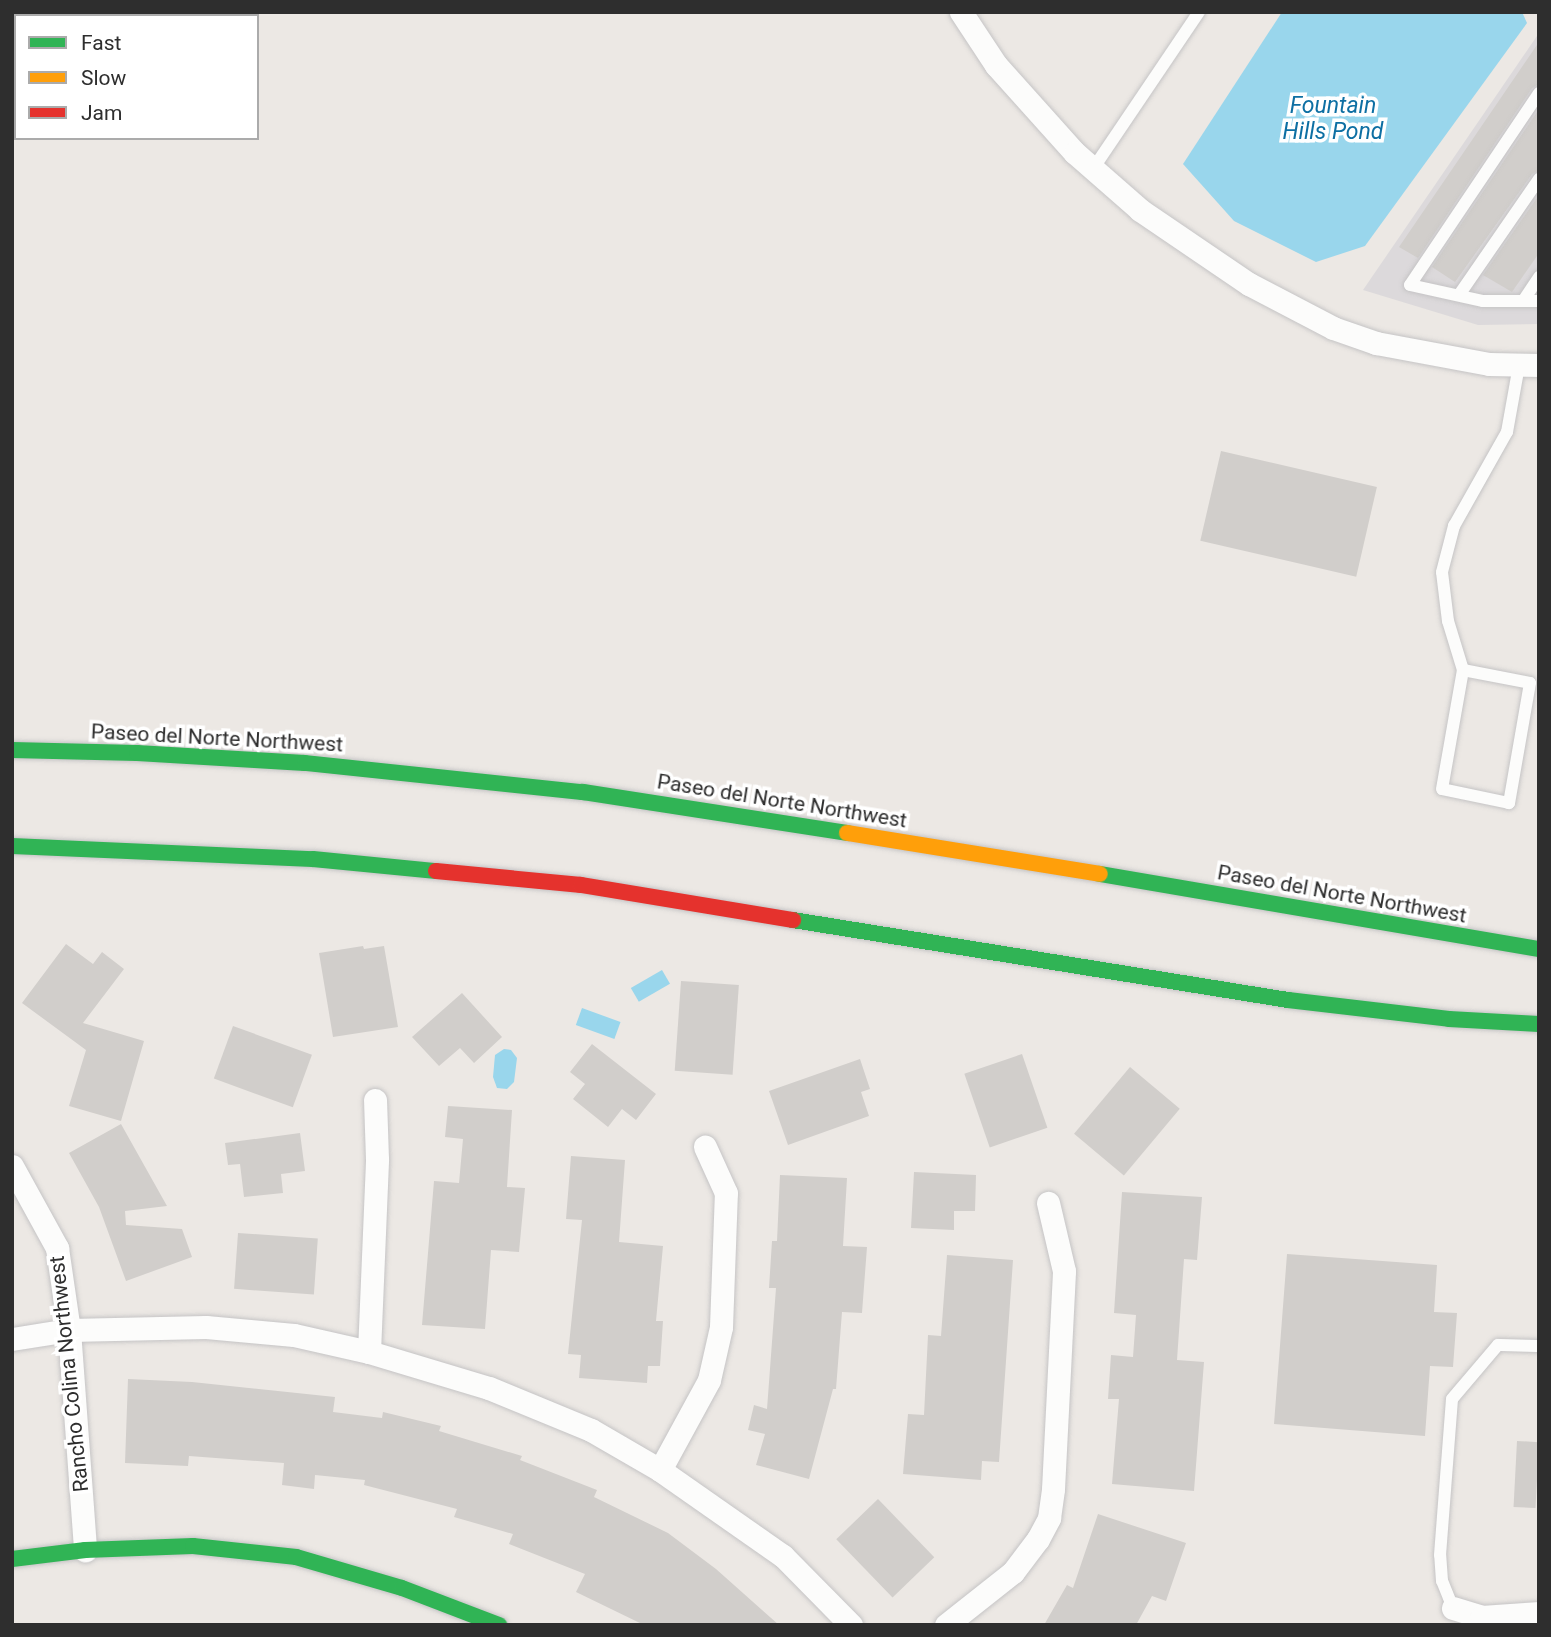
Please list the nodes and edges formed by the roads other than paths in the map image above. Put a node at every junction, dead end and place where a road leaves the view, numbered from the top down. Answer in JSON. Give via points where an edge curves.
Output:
{"nodes":[{"id":1,"x":961,"y":12,"type":"edge"},
{"id":2,"x":1199,"y":12,"type":"edge"},
{"id":3,"x":1539,"y":93,"type":"edge"},
{"id":4,"x":1093,"y":169,"type":"junction"},
{"id":5,"x":1539,"y":178,"type":"edge"},
{"id":6,"x":1539,"y":277,"type":"edge"},
{"id":7,"x":1459,"y":295,"type":"junction"},
{"id":8,"x":1523,"y":301,"type":"junction"},
{"id":9,"x":1539,"y":302,"type":"edge"},
{"id":10,"x":1529,"y":365,"type":"edge"},
{"id":11,"x":1462,"y":670,"type":"junction"},
{"id":12,"x":12,"y":750,"type":"edge"},
{"id":13,"x":12,"y":846,"type":"edge"},
{"id":14,"x":1539,"y":949,"type":"edge"},
{"id":15,"x":1288,"y":1000,"type":"junction"},
{"id":16,"x":1539,"y":1024,"type":"edge"},
{"id":17,"x":1386,"y":1028,"type":"dead end"},
{"id":18,"x":375,"y":1100,"type":"dead end"},
{"id":19,"x":705,"y":1147,"type":"dead end"},
{"id":20,"x":12,"y":1166,"type":"edge"},
{"id":21,"x":1048,"y":1203,"type":"dead end"},
{"id":22,"x":69,"y":1330,"type":"junction"},
{"id":23,"x":12,"y":1339,"type":"edge"},
{"id":24,"x":1539,"y":1346,"type":"edge"},
{"id":25,"x":369,"y":1352,"type":"junction"},
{"id":26,"x":660,"y":1470,"type":"junction"},
{"id":27,"x":85,"y":1550,"type":"junction"},
{"id":28,"x":12,"y":1559,"type":"edge"},
{"id":29,"x":1453,"y":1608,"type":"joint"},
{"id":30,"x":1539,"y":1613,"type":"edge"},
{"id":31,"x":499,"y":1625,"type":"edge"},
{"id":32,"x":850,"y":1625,"type":"edge"},
{"id":33,"x":946,"y":1625,"type":"edge"}],
"edges":[{"from":1,"to":4,"type":"street","via":[[1020,94]]},
{"from":2,"to":4,"type":"lane"},
{"from":3,"to":7,"type":"lane","via":[[1410,285]]},
{"from":4,"to":10,"type":"street","via":[[1210,260],[1333,328],[1376,343],[1489,365]]},
{"from":5,"to":7,"type":"lane"},
{"from":6,"to":8,"type":"lane"},
{"from":7,"to":8,"type":"lane","via":[[1483,301]]},
{"from":8,"to":9,"type":"lane"},
{"from":10,"to":11,"type":"lane","via":[[1507,432],[1454,526],[1442,572],[1448,621]]},
{"from":11,"to":11,"type":"lane","via":[[1442,789],[1509,803],[1530,683]]},
{"from":12,"to":14,"type":"main road","name":"Paseo del Norte Northwest","via":[[305,763],[583,792],[928,845]]},
{"from":13,"to":15,"type":"main road","via":[[313,859],[581,885]]},
{"from":15,"to":16,"type":"main road","via":[[1449,1019]]},
{"from":15,"to":17,"type":"main road"},
{"from":18,"to":25,"type":"street"},
{"from":19,"to":26,"type":"street","via":[[726,1193],[721,1327],[709,1380]]},
{"from":20,"to":22,"type":"street","name":"Rancho Colina Northwest","via":[[57,1248]]},
{"from":21,"to":33,"type":"street","via":[[1064,1271],[1049,1518],[1013,1572]]},
{"from":22,"to":23,"type":"street"},
{"from":22,"to":25,"type":"street","via":[[206,1327],[294,1335]]},
{"from":22,"to":27,"type":"street","name":"Rancho Colina Northwest"},
{"from":24,"to":29,"type":"lane","via":[[1498,1345],[1452,1399],[1440,1555],[1442,1581]]},
{"from":25,"to":26,"type":"street","via":[[489,1388],[591,1430]]},
{"from":26,"to":32,"type":"street","via":[[783,1556]]},
{"from":27,"to":28,"type":"main road"},
{"from":27,"to":31,"type":"main road","via":[[193,1546],[296,1558],[402,1588]]},
{"from":29,"to":30,"type":"street","via":[[1482,1618]]}]}
